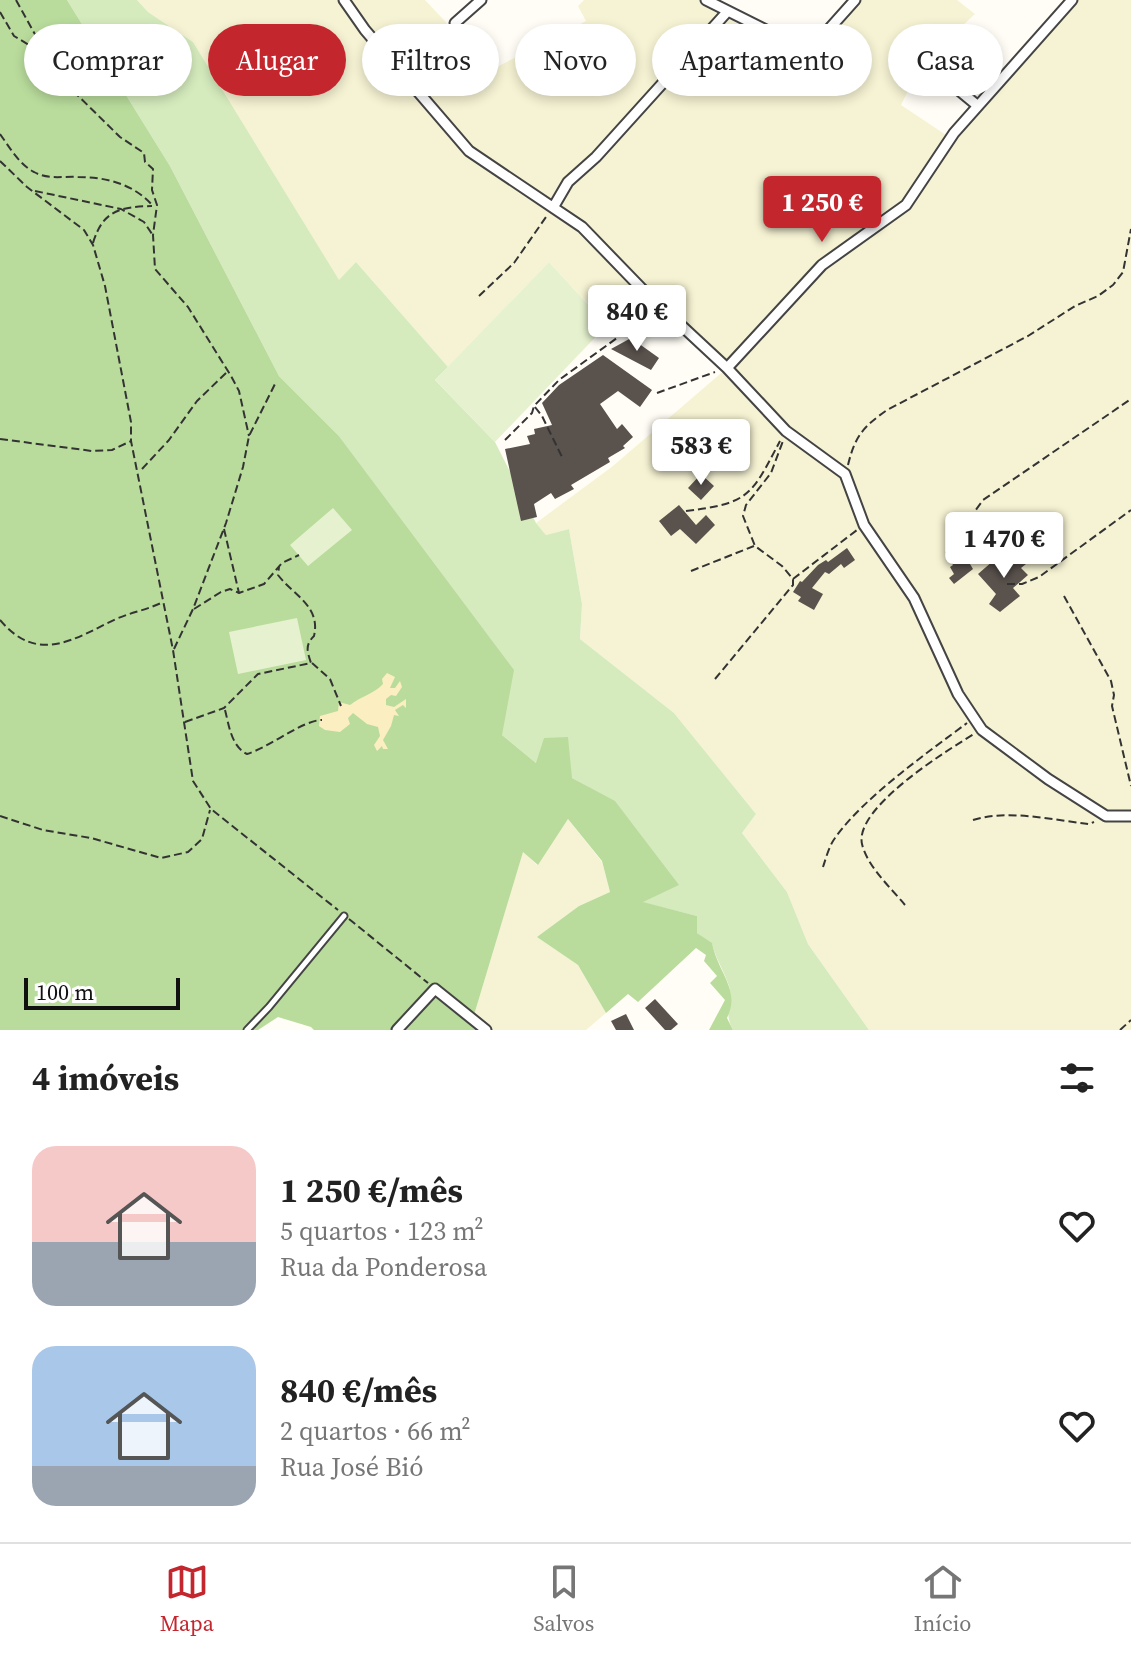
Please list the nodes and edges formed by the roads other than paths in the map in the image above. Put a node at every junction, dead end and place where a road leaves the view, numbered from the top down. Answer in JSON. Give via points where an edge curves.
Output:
{"nodes":[{"id":1,"x":344,"y":0,"type":"edge"},
{"id":2,"x":481,"y":0,"type":"edge"},
{"id":3,"x":706,"y":0,"type":"edge"},
{"id":4,"x":855,"y":0,"type":"edge"},
{"id":5,"x":1072,"y":0,"type":"edge"},
{"id":6,"x":727,"y":12,"type":"junction"},
{"id":7,"x":455,"y":23,"type":"dead end"},
{"id":8,"x":966,"y":96,"type":"edge"},
{"id":9,"x":978,"y":106,"type":"junction"},
{"id":10,"x":554,"y":206,"type":"junction"},
{"id":11,"x":727,"y":368,"type":"junction"},
{"id":12,"x":1131,"y":816,"type":"edge"},
{"id":13,"x":344,"y":916,"type":"road end"},
{"id":14,"x":247,"y":1030,"type":"edge"},
{"id":15,"x":397,"y":1030,"type":"edge"},
{"id":16,"x":486,"y":1030,"type":"edge"}],
"edges":[{"from":1,"to":10,"type":"street","via":[[469,151]]},
{"from":2,"to":7,"type":"street"},
{"from":3,"to":6,"type":"street"},
{"from":4,"to":6,"type":"street","via":[[813,47],[794,44]]},
{"from":5,"to":9,"type":"street"},
{"from":6,"to":10,"type":"street","via":[[568,182]]},
{"from":8,"to":9,"type":"street"},
{"from":9,"to":11,"type":"street","via":[[906,205],[822,265]]},
{"from":10,"to":11,"type":"street"},
{"from":11,"to":12,"type":"street","via":[[786,431],[845,474],[864,525],[914,598],[958,694],[982,730],[1106,816]]},
{"from":13,"to":14,"type":"lane"},
{"from":15,"to":16,"type":"street","via":[[435,989]]}]}
